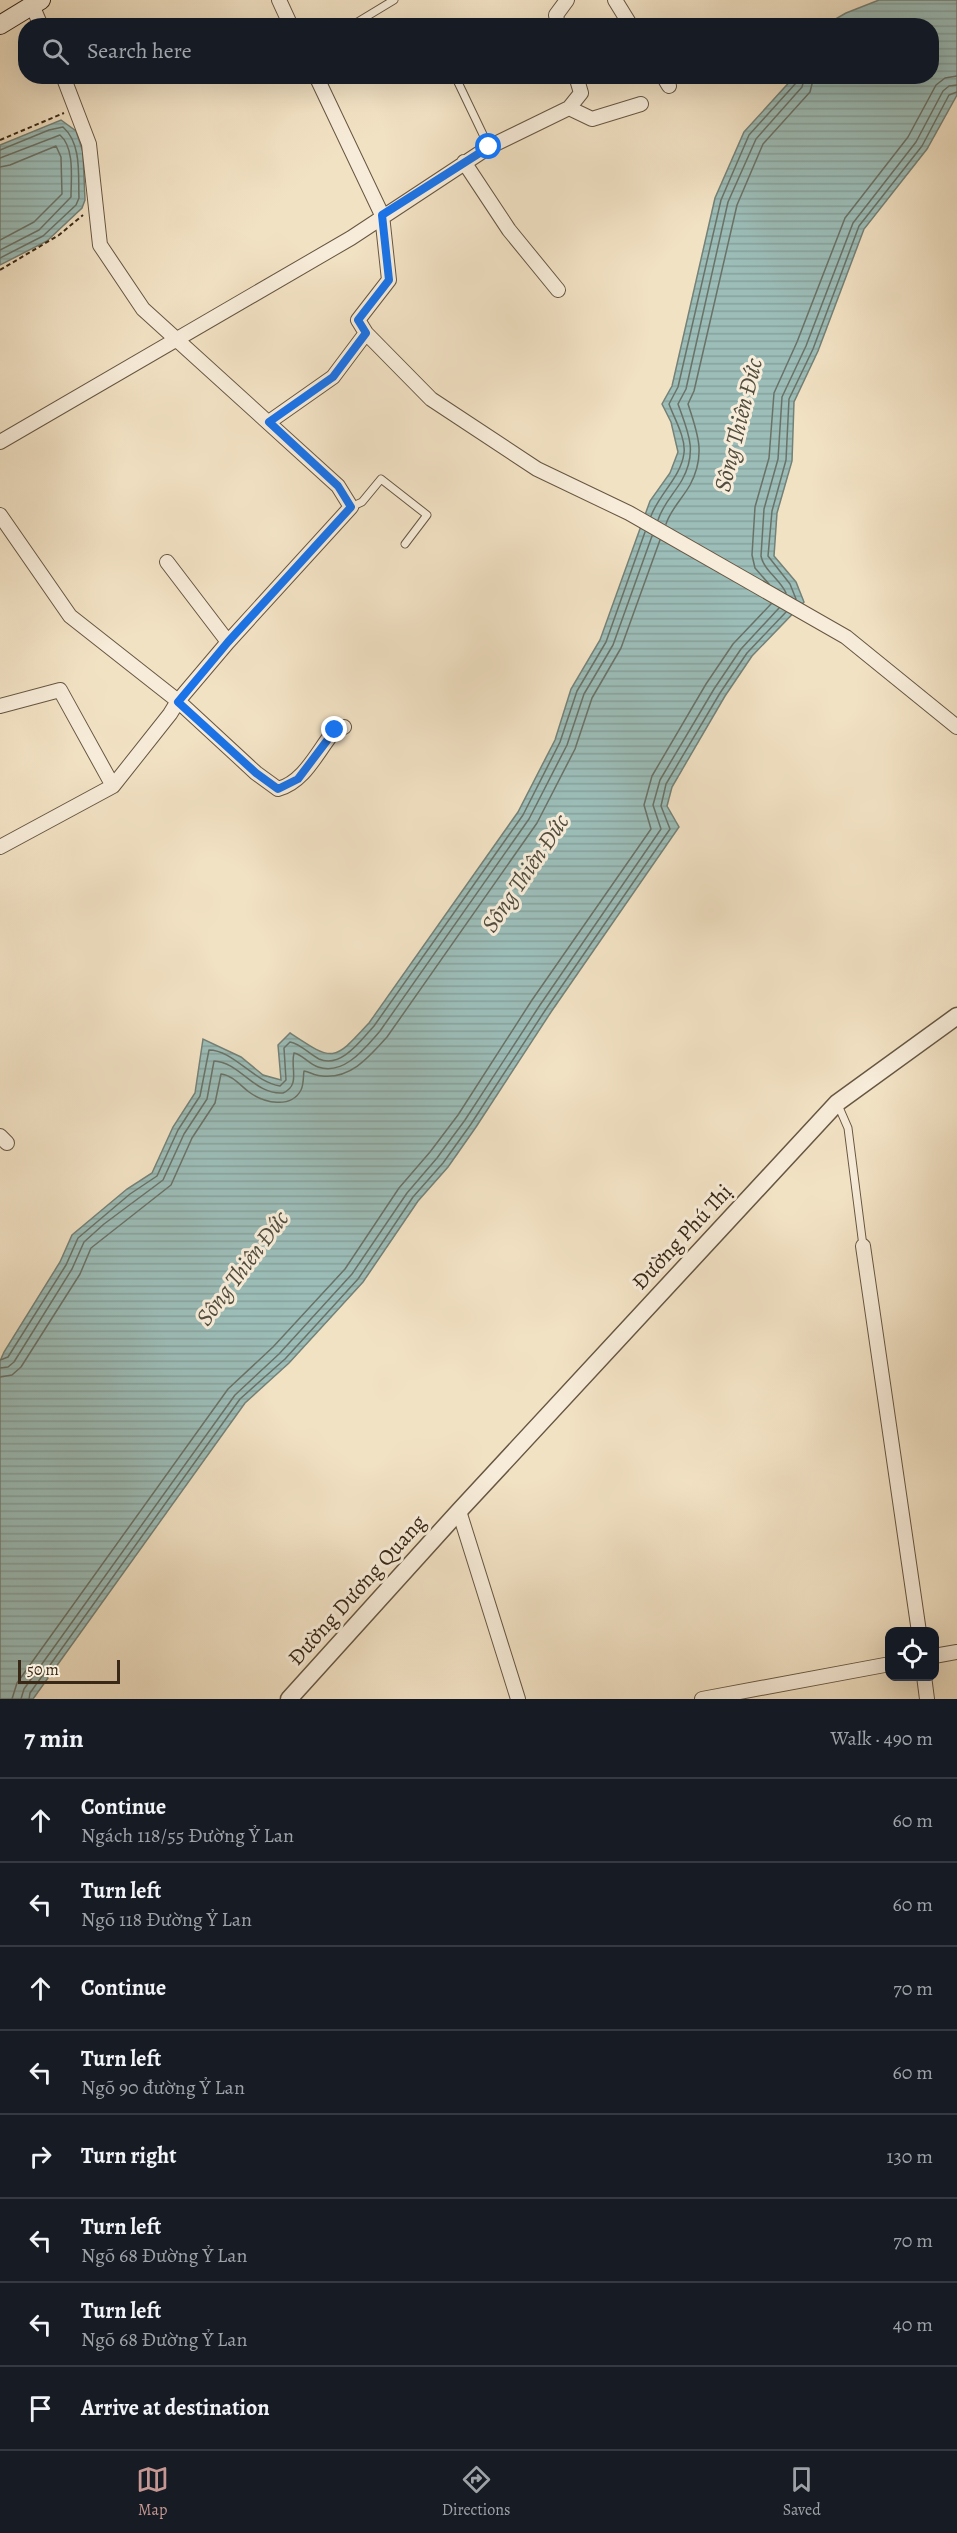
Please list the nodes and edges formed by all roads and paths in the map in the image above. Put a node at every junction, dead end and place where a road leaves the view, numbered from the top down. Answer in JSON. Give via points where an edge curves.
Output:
{"nodes":[{"id":1,"x":279,"y":0,"type":"edge"},
{"id":2,"x":394,"y":0,"type":"edge"},
{"id":3,"x":565,"y":0,"type":"edge"},
{"id":4,"x":615,"y":0,"type":"edge"},
{"id":5,"x":36,"y":3,"type":"edge"},
{"id":6,"x":39,"y":18,"type":"edge"},
{"id":7,"x":287,"y":18,"type":"edge"},
{"id":8,"x":364,"y":18,"type":"edge"},
{"id":9,"x":557,"y":18,"type":"edge"},
{"id":10,"x":626,"y":18,"type":"edge"},
{"id":11,"x":0,"y":25,"type":"edge"},
{"id":12,"x":66,"y":84,"type":"edge"},
{"id":13,"x":320,"y":84,"type":"edge"},
{"id":14,"x":459,"y":84,"type":"edge"},
{"id":15,"x":578,"y":84,"type":"edge"},
{"id":16,"x":641,"y":104,"type":"dead end"},
{"id":17,"x":75,"y":108,"type":"junction"},
{"id":18,"x":569,"y":108,"type":"junction"},
{"id":19,"x":0,"y":140,"type":"edge"},
{"id":20,"x":489,"y":147,"type":"junction"},
{"id":21,"x":464,"y":162,"type":"junction"},
{"id":22,"x":97,"y":203,"type":"junction"},
{"id":23,"x":382,"y":215,"type":"junction"},
{"id":24,"x":0,"y":270,"type":"edge"},
{"id":25,"x":558,"y":290,"type":"dead end"},
{"id":26,"x":366,"y":333,"type":"junction"},
{"id":27,"x":176,"y":340,"type":"junction"},
{"id":28,"x":269,"y":422,"type":"junction"},
{"id":29,"x":0,"y":442,"type":"edge"},
{"id":30,"x":351,"y":507,"type":"junction"},
{"id":31,"x":0,"y":515,"type":"edge"},
{"id":32,"x":405,"y":544,"type":"dead end"},
{"id":33,"x":167,"y":562,"type":"dead end"},
{"id":34,"x":228,"y":642,"type":"junction"},
{"id":35,"x":178,"y":702,"type":"junction"},
{"id":36,"x":0,"y":706,"type":"edge"},
{"id":37,"x":344,"y":727,"type":"dead end"},
{"id":38,"x":957,"y":727,"type":"edge"},
{"id":39,"x":113,"y":786,"type":"junction"},
{"id":40,"x":0,"y":847,"type":"edge"},
{"id":41,"x":957,"y":1016,"type":"edge"},
{"id":42,"x":837,"y":1102,"type":"junction"},
{"id":43,"x":863,"y":1246,"type":"joint"},
{"id":44,"x":459,"y":1511,"type":"junction"},
{"id":45,"x":918,"y":1627,"type":"edge"},
{"id":46,"x":957,"y":1652,"type":"edge"},
{"id":47,"x":939,"y":1655,"type":"edge"},
{"id":48,"x":885,"y":1665,"type":"edge"},
{"id":49,"x":925,"y":1681,"type":"edge"},
{"id":50,"x":289,"y":1699,"type":"edge"},
{"id":51,"x":518,"y":1699,"type":"edge"},
{"id":52,"x":702,"y":1699,"type":"edge"},
{"id":53,"x":927,"y":1699,"type":"edge"}],
"edges":[{"from":1,"to":7,"type":"street"},
{"from":2,"to":8,"type":"lane"},
{"from":3,"to":9,"type":"street"},
{"from":4,"to":10,"type":"street"},
{"from":5,"to":6,"type":"street"},
{"from":5,"to":11,"type":"main road"},
{"from":12,"to":17,"type":"street"},
{"from":13,"to":23,"type":"street"},
{"from":14,"to":20,"type":"lane"},
{"from":15,"to":18,"type":"street","via":[[581,93]]},
{"from":16,"to":18,"type":"street","via":[[592,119]]},
{"from":17,"to":19,"type":"path"},
{"from":17,"to":22,"type":"street","via":[[89,144]]},
{"from":18,"to":20,"type":"street"},
{"from":20,"to":21,"type":"street"},
{"from":21,"to":23,"type":"street"},
{"from":21,"to":25,"type":"street","via":[[509,230]]},
{"from":22,"to":24,"type":"path","via":[[59,235]]},
{"from":22,"to":27,"type":"street","via":[[100,245],[143,309]]},
{"from":23,"to":26,"type":"street","via":[[389,280],[358,320]]},
{"from":23,"to":27,"type":"street","via":[[351,238]]},
{"from":26,"to":28,"type":"street","via":[[333,377]]},
{"from":26,"to":38,"type":"street","via":[[431,399],[537,469],[629,513],[846,638]]},
{"from":27,"to":28,"type":"street"},
{"from":27,"to":29,"type":"street"},
{"from":28,"to":30,"type":"street","via":[[338,486]]},
{"from":30,"to":32,"type":"lane","via":[[362,502],[381,480],[389,484],[427,515]]},
{"from":30,"to":34,"type":"street"},
{"from":31,"to":35,"type":"street","via":[[70,616]]},
{"from":33,"to":34,"type":"street"},
{"from":34,"to":35,"type":"street"},
{"from":35,"to":37,"type":"street","via":[[278,789],[298,779],[335,730]]},
{"from":35,"to":39,"type":"street"},
{"from":36,"to":39,"type":"street","via":[[60,690]]},
{"from":39,"to":40,"type":"street"},
{"from":41,"to":42,"type":"street","name":"Đường Phú Thị"},
{"from":42,"to":43,"type":"lane","via":[[848,1128]]},
{"from":42,"to":44,"type":"street","name":"Đường Phú Thị"},
{"from":43,"to":45,"type":"street"},
{"from":44,"to":50,"type":"street","name":"Đường Dương Quang"},
{"from":44,"to":51,"type":"street"},
{"from":46,"to":47,"type":"street"},
{"from":48,"to":52,"type":"street"},
{"from":49,"to":53,"type":"street"}]}
